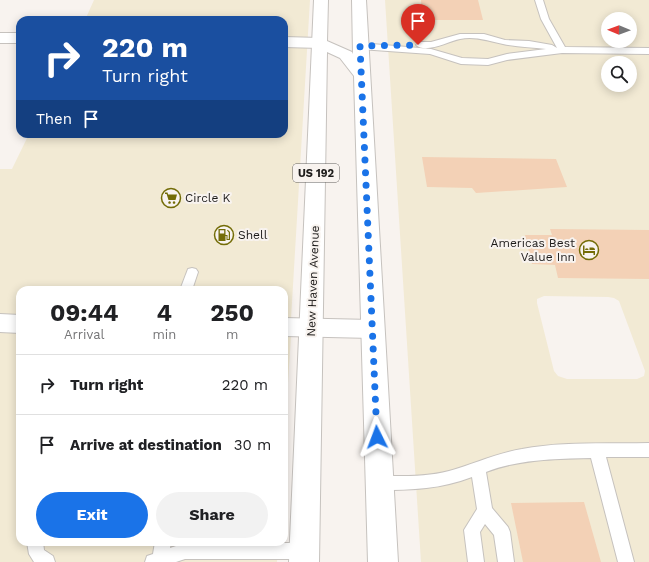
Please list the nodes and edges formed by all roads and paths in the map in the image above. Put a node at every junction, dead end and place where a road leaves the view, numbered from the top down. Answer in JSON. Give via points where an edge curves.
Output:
{"nodes":[{"id":1,"x":359,"y":0,"type":"edge"},
{"id":2,"x":539,"y":0,"type":"edge"},
{"id":3,"x":326,"y":25,"type":"edge"},
{"id":4,"x":0,"y":38,"type":"edge"},
{"id":5,"x":16,"y":38,"type":"edge"},
{"id":6,"x":288,"y":40,"type":"edge"},
{"id":7,"x":360,"y":46,"type":"junction"},
{"id":8,"x":562,"y":50,"type":"junction"},
{"id":9,"x":649,"y":51,"type":"edge"},
{"id":10,"x":362,"y":75,"type":"junction"},
{"id":11,"x":192,"y":272,"type":"dead end"},
{"id":12,"x":187,"y":286,"type":"edge"},
{"id":13,"x":0,"y":323,"type":"edge"},
{"id":14,"x":16,"y":324,"type":"edge"},
{"id":15,"x":288,"y":327,"type":"edge"},
{"id":16,"x":312,"y":328,"type":"junction"},
{"id":17,"x":372,"y":329,"type":"junction"},
{"id":18,"x":649,"y":450,"type":"edge"},
{"id":19,"x":597,"y":451,"type":"junction"},
{"id":20,"x":478,"y":469,"type":"junction"},
{"id":21,"x":380,"y":483,"type":"junction"},
{"id":22,"x":485,"y":511,"type":"junction"},
{"id":23,"x":36,"y":546,"type":"edge"},
{"id":24,"x":162,"y":546,"type":"edge"},
{"id":25,"x":240,"y":546,"type":"edge"},
{"id":26,"x":304,"y":556,"type":"edge"},
{"id":27,"x":156,"y":561,"type":"edge"},
{"id":28,"x":47,"y":562,"type":"edge"},
{"id":29,"x":383,"y":562,"type":"edge"},
{"id":30,"x":476,"y":562,"type":"edge"},
{"id":31,"x":506,"y":562,"type":"edge"},
{"id":32,"x":626,"y":562,"type":"edge"}],
"edges":[{"from":1,"to":7,"type":"main road"},
{"from":2,"to":8,"type":"lane","via":[[545,19]]},
{"from":3,"to":6,"type":"main road"},
{"from":3,"to":7,"type":"main road","via":[[345,42]]},
{"from":3,"to":10,"type":"main road"},
{"from":3,"to":16,"type":"main road","name":"New Haven Avenue","number":"US 192"},
{"from":4,"to":5,"type":"main road"},
{"from":7,"to":8,"type":"lane","via":[[431,52],[461,61],[488,62]]},
{"from":7,"to":8,"type":"lane","via":[[432,45],[460,36],[484,36],[504,42]]},
{"from":7,"to":10,"type":"main road"},
{"from":8,"to":9,"type":"lane"},
{"from":10,"to":17,"type":"main road"},
{"from":11,"to":12,"type":"lane"},
{"from":13,"to":14,"type":"main road"},
{"from":15,"to":16,"type":"main road"},
{"from":16,"to":17,"type":"main road"},
{"from":16,"to":26,"type":"main road","name":"New Haven Avenue","number":"US 192"},
{"from":17,"to":21,"type":"main road"},
{"from":18,"to":19,"type":"lane"},
{"from":19,"to":20,"type":"lane","via":[[514,457]]},
{"from":19,"to":32,"type":"lane"},
{"from":20,"to":21,"type":"lane","via":[[440,480]]},
{"from":20,"to":22,"type":"lane"},
{"from":21,"to":29,"type":"main road"},
{"from":22,"to":30,"type":"lane","via":[[472,530]]},
{"from":22,"to":31,"type":"lane","via":[[502,532]]},
{"from":23,"to":28,"type":"lane","via":[[37,554]]},
{"from":24,"to":27,"type":"lane"},
{"from":25,"to":26,"type":"lane"},
{"from":25,"to":27,"type":"lane","via":[[186,550]]}]}
